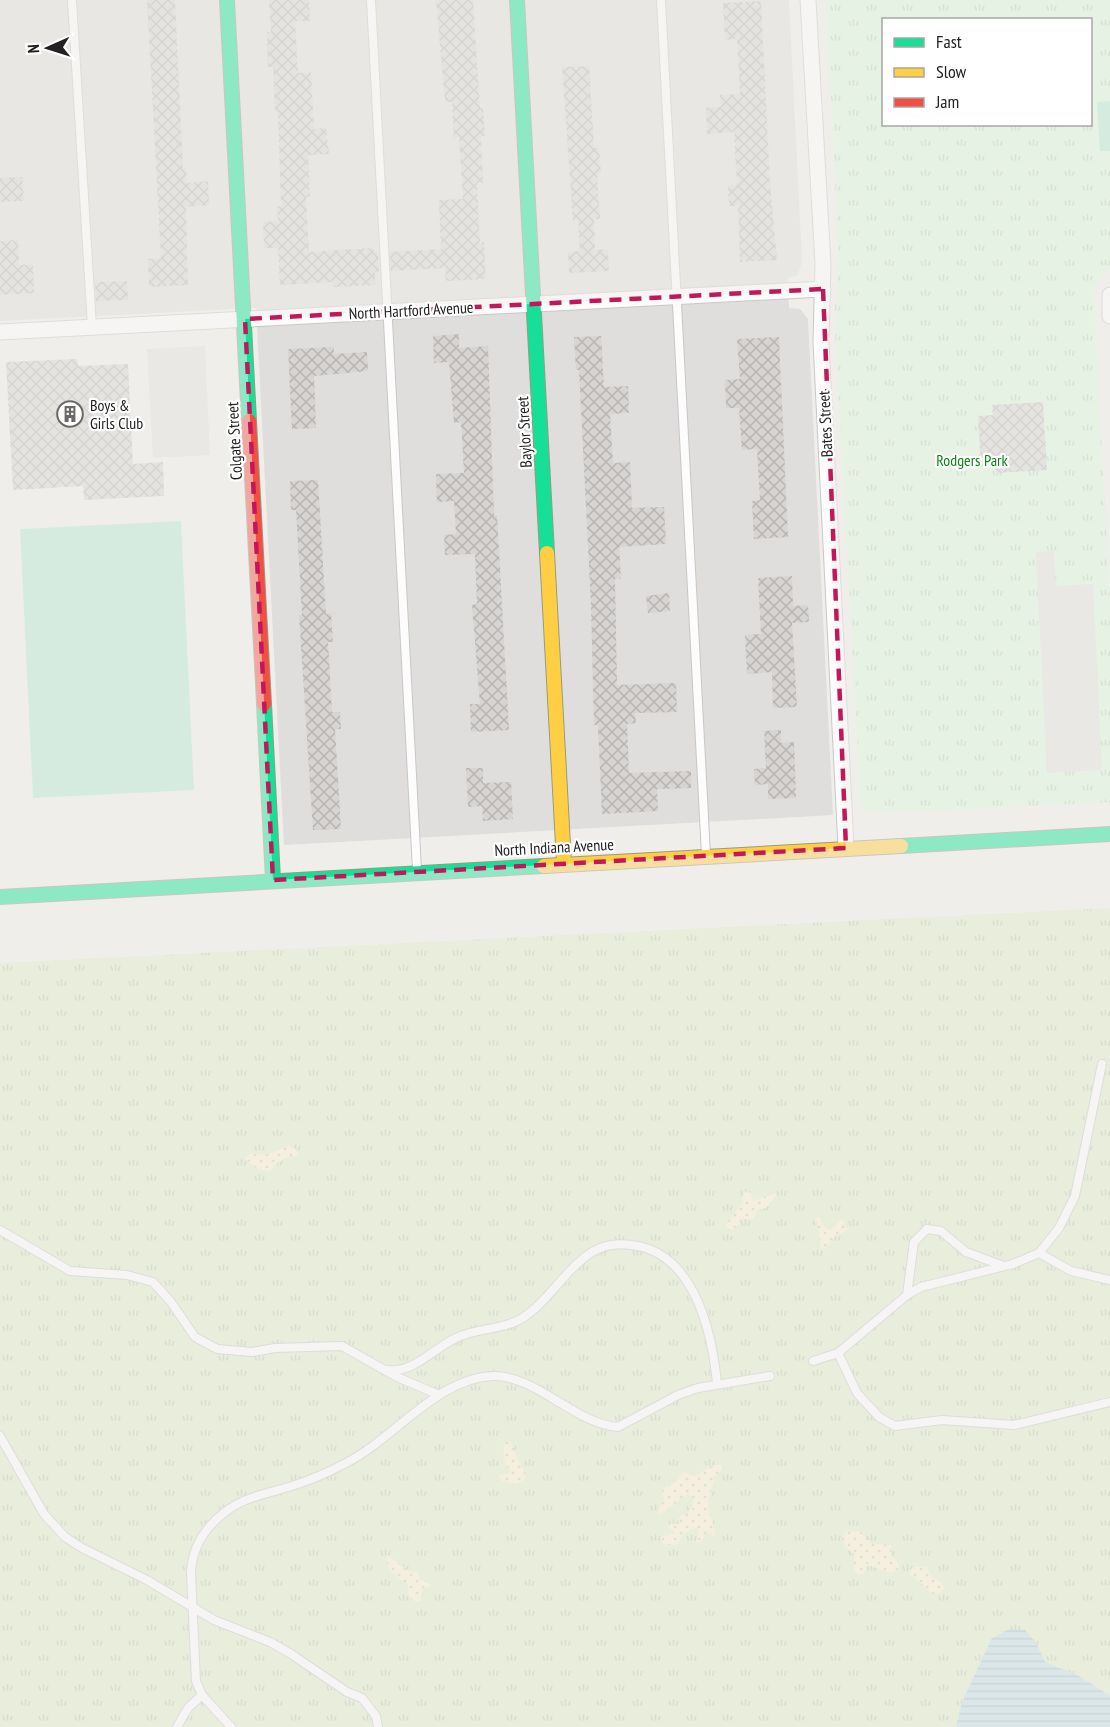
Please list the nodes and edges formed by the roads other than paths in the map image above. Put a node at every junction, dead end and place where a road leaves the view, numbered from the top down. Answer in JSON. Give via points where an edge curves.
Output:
{"nodes":[{"id":1,"x":72,"y":0,"type":"edge"},
{"id":2,"x":227,"y":0,"type":"edge"},
{"id":3,"x":371,"y":0,"type":"edge"},
{"id":4,"x":517,"y":0,"type":"edge"},
{"id":5,"x":661,"y":0,"type":"edge"},
{"id":6,"x":808,"y":0,"type":"edge"},
{"id":7,"x":823,"y":289,"type":"junction"},
{"id":8,"x":1110,"y":295,"type":"edge"},
{"id":9,"x":677,"y":296,"type":"junction"},
{"id":10,"x":534,"y":304,"type":"junction"},
{"id":11,"x":389,"y":312,"type":"junction"},
{"id":12,"x":1110,"y":316,"type":"edge"},
{"id":13,"x":245,"y":319,"type":"junction"},
{"id":14,"x":92,"y":327,"type":"junction"},
{"id":15,"x":0,"y":332,"type":"edge"},
{"id":16,"x":1110,"y":834,"type":"edge"},
{"id":17,"x":846,"y":848,"type":"junction"},
{"id":18,"x":706,"y":856,"type":"junction"},
{"id":19,"x":564,"y":863,"type":"junction"},
{"id":20,"x":417,"y":872,"type":"junction"},
{"id":21,"x":273,"y":880,"type":"junction"},
{"id":22,"x":0,"y":897,"type":"edge"},
{"id":23,"x":1102,"y":1064,"type":"dead end"},
{"id":24,"x":0,"y":1230,"type":"edge"},
{"id":25,"x":1039,"y":1253,"type":"junction"},
{"id":26,"x":1002,"y":1266,"type":"junction"},
{"id":27,"x":1110,"y":1280,"type":"edge"},
{"id":28,"x":907,"y":1295,"type":"junction"},
{"id":29,"x":838,"y":1353,"type":"junction"},
{"id":30,"x":813,"y":1361,"type":"dead end"},
{"id":31,"x":380,"y":1368,"type":"junction"},
{"id":32,"x":770,"y":1376,"type":"dead end"},
{"id":33,"x":717,"y":1383,"type":"junction"},
{"id":34,"x":439,"y":1395,"type":"junction"},
{"id":35,"x":1110,"y":1402,"type":"edge"},
{"id":36,"x":0,"y":1436,"type":"edge"},
{"id":37,"x":193,"y":1608,"type":"junction"},
{"id":38,"x":202,"y":1695,"type":"junction"},
{"id":39,"x":177,"y":1727,"type":"edge"},
{"id":40,"x":231,"y":1727,"type":"edge"},
{"id":41,"x":378,"y":1727,"type":"edge"}],
"edges":[{"from":1,"to":14,"type":"lane"},
{"from":2,"to":13,"type":"street","name":"Colgate Street"},
{"from":3,"to":11,"type":"lane"},
{"from":4,"to":10,"type":"street","name":"Baylor Street"},
{"from":5,"to":9,"type":"lane"},
{"from":6,"to":7,"type":"street","name":"Bates Street"},
{"from":7,"to":9,"type":"street","name":"North Hartford Avenue"},
{"from":7,"to":17,"type":"street","name":"Bates Street","via":[[821,342]]},
{"from":8,"to":12,"type":"street"},
{"from":9,"to":10,"type":"street","name":"North Hartford Avenue"},
{"from":9,"to":18,"type":"lane"},
{"from":10,"to":11,"type":"street","name":"North Hartford Avenue"},
{"from":10,"to":19,"type":"street","name":"Baylor Street"},
{"from":11,"to":13,"type":"street","name":"North Hartford Avenue"},
{"from":11,"to":20,"type":"lane"},
{"from":13,"to":14,"type":"street","name":"North Hartford Avenue"},
{"from":13,"to":21,"type":"street","name":"Colgate Street"},
{"from":14,"to":15,"type":"street","name":"North Hartford Avenue"},
{"from":16,"to":17,"type":"street","name":"North Indiana Avenue"},
{"from":17,"to":18,"type":"street","name":"North Indiana Avenue"},
{"from":18,"to":19,"type":"street","name":"North Indiana Avenue"},
{"from":19,"to":20,"type":"street","name":"North Indiana Avenue"},
{"from":20,"to":21,"type":"street","name":"North Indiana Avenue"},
{"from":21,"to":22,"type":"street","name":"North Indiana Avenue"},
{"from":23,"to":25,"type":"lane","via":[[1075,1196],[1059,1228]]},
{"from":24,"to":31,"type":"lane","via":[[70,1271],[127,1275],[153,1282],[195,1337],[217,1349],[252,1352],[331,1345],[352,1351]]},
{"from":25,"to":26,"type":"lane"},
{"from":25,"to":27,"type":"lane","via":[[1071,1271]]},
{"from":26,"to":28,"type":"lane","via":[[934,1282]]},
{"from":26,"to":28,"type":"lane","via":[[966,1252],[941,1231],[927,1229],[914,1242]]},
{"from":28,"to":29,"type":"lane"},
{"from":29,"to":30,"type":"lane"},
{"from":29,"to":35,"type":"lane","via":[[857,1393],[879,1417],[895,1426],[942,1420],[1014,1425]]},
{"from":31,"to":33,"type":"lane","via":[[407,1368],[456,1337],[518,1321],[584,1258],[609,1245],[626,1243],[661,1255],[685,1280],[707,1326]]},
{"from":31,"to":34,"type":"lane"},
{"from":32,"to":33,"type":"lane"},
{"from":33,"to":34,"type":"lane","via":[[678,1395],[618,1427],[600,1423],[513,1379],[464,1380]]},
{"from":34,"to":37,"type":"lane","via":[[348,1462],[225,1512],[210,1525],[191,1555]]},
{"from":36,"to":37,"type":"lane","via":[[45,1514],[65,1537]]},
{"from":37,"to":38,"type":"lane","via":[[196,1682]]},
{"from":37,"to":41,"type":"lane","via":[[241,1633],[270,1642],[362,1698],[376,1716]]},
{"from":38,"to":39,"type":"lane","via":[[188,1708]]},
{"from":38,"to":40,"type":"lane"}]}
